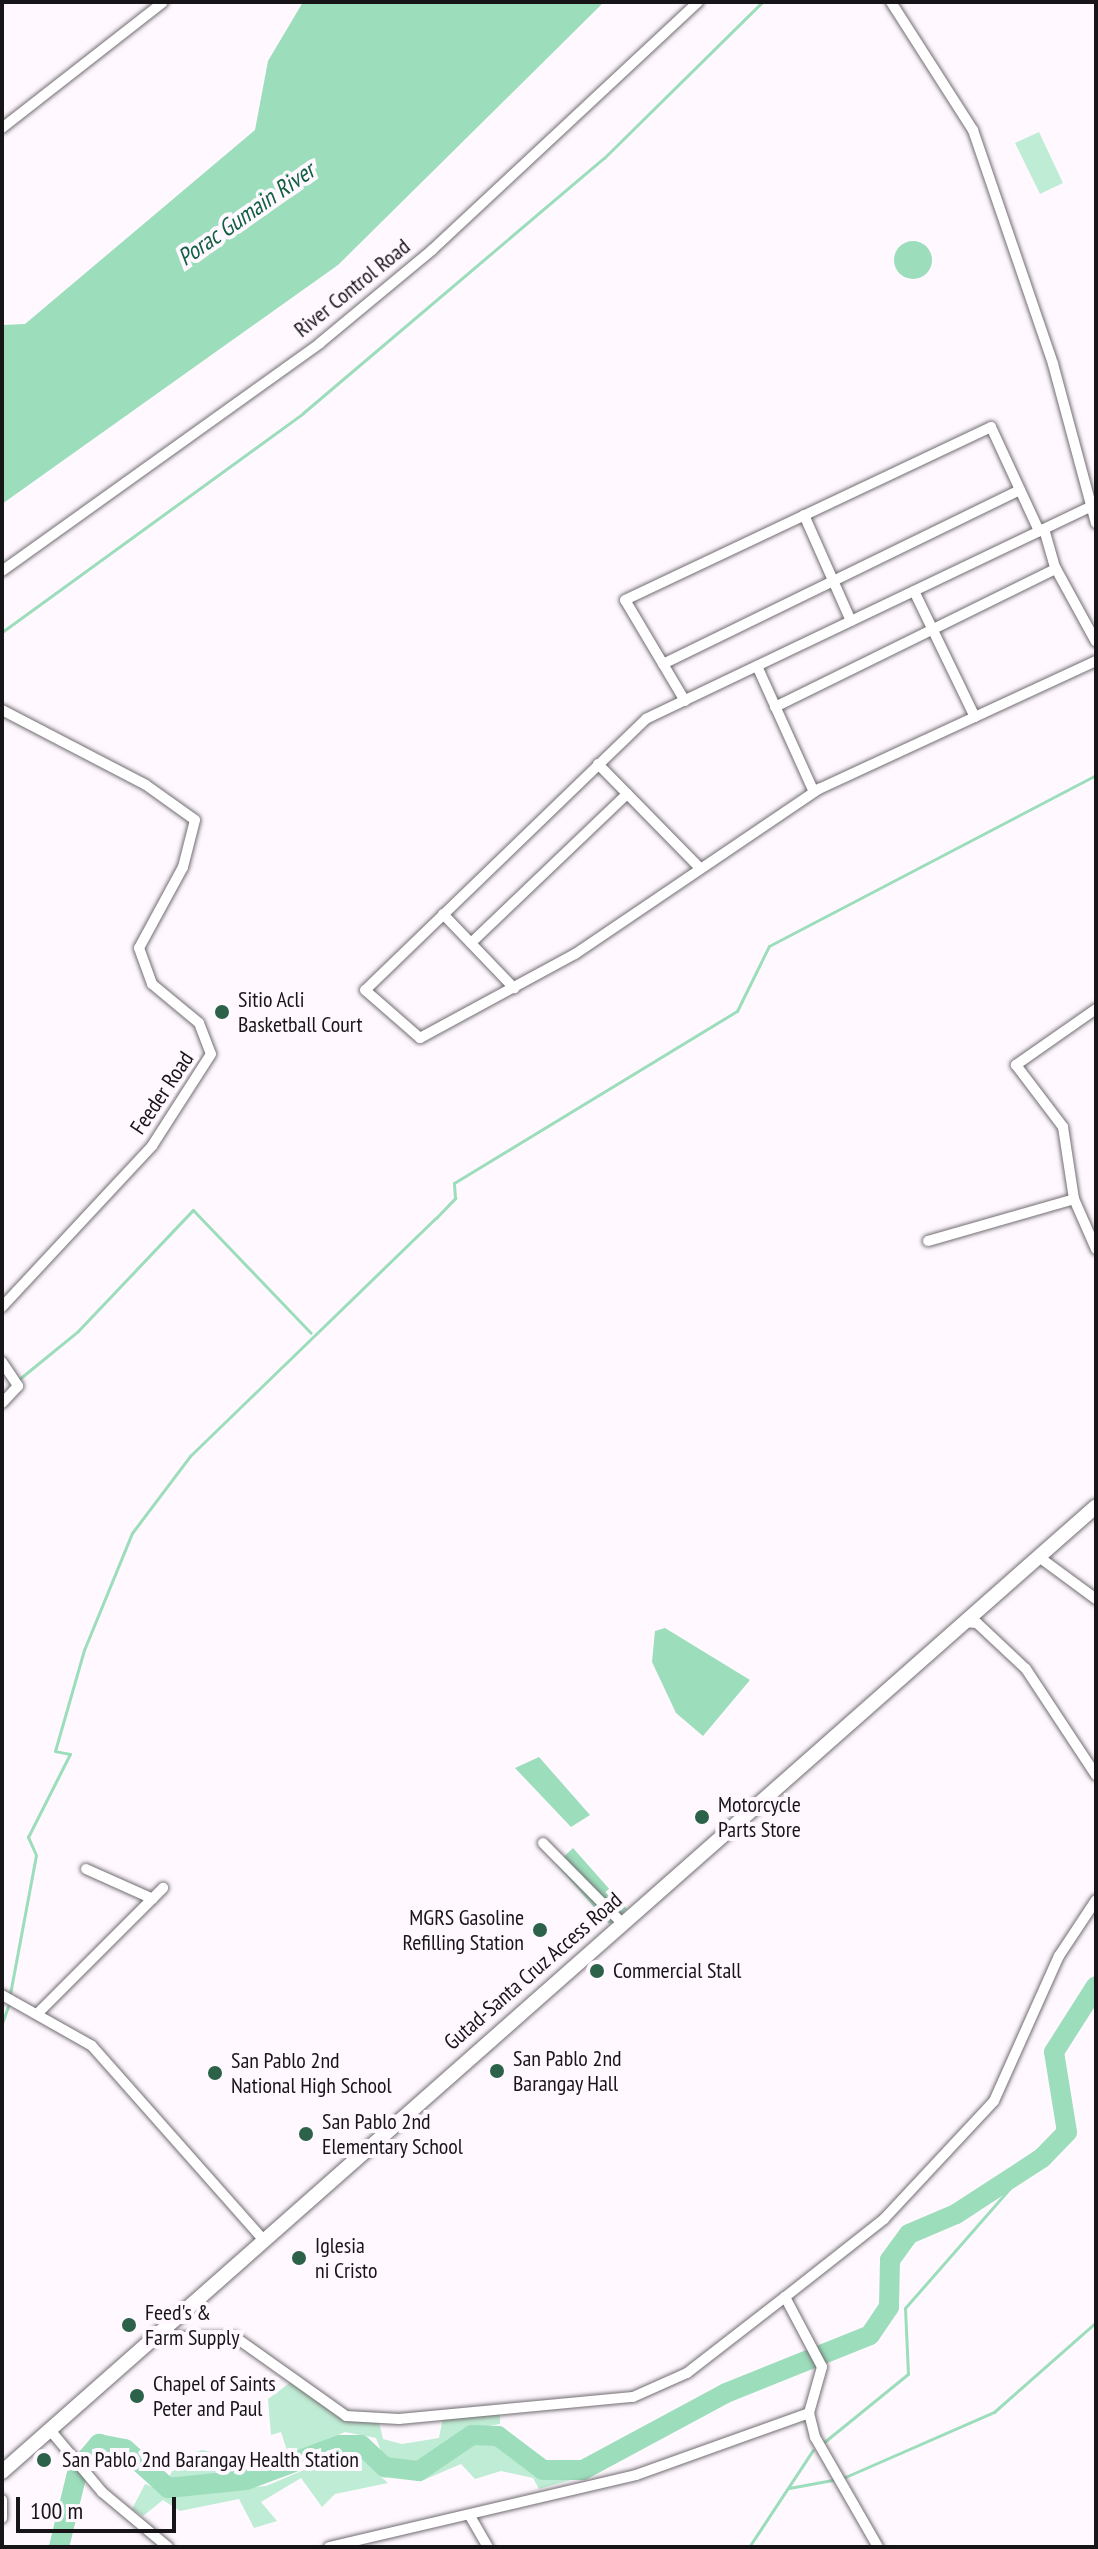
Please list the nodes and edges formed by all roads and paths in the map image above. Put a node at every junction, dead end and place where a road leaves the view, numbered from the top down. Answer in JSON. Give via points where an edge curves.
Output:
{"nodes":[{"id":1,"x":163,"y":2,"type":"edge"},
{"id":2,"x":698,"y":2,"type":"edge"},
{"id":3,"x":891,"y":2,"type":"edge"},
{"id":4,"x":2,"y":128,"type":"edge"},
{"id":5,"x":1020,"y":490,"type":"junction"},
{"id":6,"x":1092,"y":506,"type":"junction"},
{"id":7,"x":804,"y":515,"type":"junction"},
{"id":8,"x":1096,"y":523,"type":"edge"},
{"id":9,"x":1042,"y":530,"type":"junction"},
{"id":10,"x":1056,"y":569,"type":"junction"},
{"id":11,"x":2,"y":571,"type":"edge"},
{"id":12,"x":833,"y":581,"type":"junction"},
{"id":13,"x":914,"y":591,"type":"junction"},
{"id":14,"x":851,"y":621,"type":"junction"},
{"id":15,"x":933,"y":630,"type":"junction"},
{"id":16,"x":1096,"y":642,"type":"edge"},
{"id":17,"x":1096,"y":661,"type":"edge"},
{"id":18,"x":663,"y":664,"type":"junction"},
{"id":19,"x":757,"y":666,"type":"junction"},
{"id":20,"x":685,"y":701,"type":"junction"},
{"id":21,"x":775,"y":707,"type":"junction"},
{"id":22,"x":2,"y":710,"type":"edge"},
{"id":23,"x":975,"y":717,"type":"junction"},
{"id":24,"x":598,"y":764,"type":"junction"},
{"id":25,"x":814,"y":792,"type":"junction"},
{"id":26,"x":627,"y":794,"type":"junction"},
{"id":27,"x":700,"y":868,"type":"junction"},
{"id":28,"x":443,"y":914,"type":"junction"},
{"id":29,"x":471,"y":943,"type":"junction"},
{"id":30,"x":514,"y":988,"type":"junction"},
{"id":31,"x":1096,"y":1009,"type":"edge"},
{"id":32,"x":1074,"y":1199,"type":"junction"},
{"id":33,"x":928,"y":1241,"type":"dead end"},
{"id":34,"x":1096,"y":1249,"type":"edge"},
{"id":35,"x":2,"y":1307,"type":"edge"},
{"id":36,"x":2,"y":1362,"type":"edge"},
{"id":37,"x":2,"y":1403,"type":"edge"},
{"id":38,"x":1096,"y":1506,"type":"edge"},
{"id":39,"x":1039,"y":1557,"type":"junction"},
{"id":40,"x":1096,"y":1599,"type":"edge"},
{"id":41,"x":964,"y":1622,"type":"junction"},
{"id":42,"x":1096,"y":1775,"type":"edge"},
{"id":43,"x":543,"y":1843,"type":"dead end"},
{"id":44,"x":86,"y":1869,"type":"dead end"},
{"id":45,"x":163,"y":1888,"type":"dead end"},
{"id":46,"x":153,"y":1899,"type":"junction"},
{"id":47,"x":1096,"y":1900,"type":"edge"},
{"id":48,"x":621,"y":1922,"type":"junction"},
{"id":49,"x":2,"y":1995,"type":"edge"},
{"id":50,"x":38,"y":2013,"type":"junction"},
{"id":51,"x":262,"y":2238,"type":"junction"},
{"id":52,"x":785,"y":2297,"type":"junction"},
{"id":53,"x":154,"y":2337,"type":"junction"},
{"id":54,"x":809,"y":2413,"type":"junction"},
{"id":55,"x":50,"y":2430,"type":"junction"},
{"id":56,"x":2,"y":2472,"type":"edge"},
{"id":57,"x":2,"y":2500,"type":"edge"},
{"id":58,"x":470,"y":2516,"type":"junction"},
{"id":59,"x":2,"y":2518,"type":"edge"},
{"id":60,"x":168,"y":2547,"type":"edge"},
{"id":61,"x":329,"y":2547,"type":"edge"},
{"id":62,"x":488,"y":2547,"type":"edge"},
{"id":63,"x":878,"y":2547,"type":"edge"}],
"edges":[{"from":1,"to":4,"type":"street"},
{"from":2,"to":11,"type":"street","name":"River Control Road","via":[[432,250],[320,343]]},
{"from":3,"to":6,"type":"street","via":[[973,130],[1053,364]]},
{"from":5,"to":7,"type":"street","via":[[991,427]]},
{"from":5,"to":9,"type":"street"},
{"from":5,"to":12,"type":"street"},
{"from":6,"to":8,"type":"street"},
{"from":6,"to":9,"type":"street"},
{"from":7,"to":12,"type":"street"},
{"from":7,"to":18,"type":"street","via":[[625,600]]},
{"from":9,"to":10,"type":"street"},
{"from":9,"to":13,"type":"street"},
{"from":10,"to":15,"type":"street"},
{"from":10,"to":16,"type":"street"},
{"from":12,"to":14,"type":"street"},
{"from":12,"to":18,"type":"street"},
{"from":13,"to":14,"type":"street"},
{"from":13,"to":15,"type":"street"},
{"from":14,"to":19,"type":"street"},
{"from":15,"to":21,"type":"street"},
{"from":15,"to":23,"type":"street"},
{"from":17,"to":23,"type":"street"},
{"from":18,"to":20,"type":"street"},
{"from":19,"to":20,"type":"street"},
{"from":19,"to":21,"type":"street"},
{"from":20,"to":24,"type":"street","via":[[646,719]]},
{"from":21,"to":25,"type":"street"},
{"from":22,"to":35,"type":"street","name":"Feeder Road","via":[[146,785],[195,820],[183,867],[139,948],[152,984],[199,1023],[211,1054],[152,1146]]},
{"from":23,"to":25,"type":"street"},
{"from":24,"to":26,"type":"street"},
{"from":24,"to":28,"type":"street"},
{"from":25,"to":27,"type":"street"},
{"from":26,"to":27,"type":"street"},
{"from":26,"to":29,"type":"street"},
{"from":27,"to":30,"type":"street"},
{"from":28,"to":29,"type":"street"},
{"from":28,"to":30,"type":"street","via":[[365,990],[375,1001],[420,1038]]},
{"from":29,"to":30,"type":"street"},
{"from":31,"to":32,"type":"street","via":[[1016,1065],[1063,1127]]},
{"from":32,"to":33,"type":"street"},
{"from":32,"to":34,"type":"street"},
{"from":36,"to":37,"type":"street","via":[[18,1386]]},
{"from":38,"to":39,"type":"main road","name":"Gutad-Santa Cruz Access Road"},
{"from":39,"to":40,"type":"street"},
{"from":39,"to":41,"type":"main road","name":"Gutad-Santa Cruz Access Road"},
{"from":41,"to":42,"type":"street","via":[[977,1623],[1026,1669]]},
{"from":41,"to":48,"type":"main road","name":"Gutad-Santa Cruz Access Road"},
{"from":43,"to":48,"type":"street"},
{"from":44,"to":46,"type":"street"},
{"from":45,"to":46,"type":"street"},
{"from":46,"to":50,"type":"street"},
{"from":47,"to":52,"type":"street","via":[[1059,1956],[994,2101],[884,2219]]},
{"from":48,"to":51,"type":"main road","name":"Gutad-Santa Cruz Access Road"},
{"from":49,"to":50,"type":"street"},
{"from":50,"to":51,"type":"street","via":[[92,2046]]},
{"from":51,"to":53,"type":"main road","name":"Gutad-Santa Cruz Access Road"},
{"from":52,"to":53,"type":"street","via":[[687,2373],[633,2397],[399,2419],[346,2416],[235,2337]]},
{"from":52,"to":54,"type":"street","via":[[822,2367]]},
{"from":53,"to":55,"type":"main road","name":"Gutad-Santa Cruz Access Road"},
{"from":54,"to":58,"type":"street","via":[[636,2475]]},
{"from":54,"to":63,"type":"street","via":[[823,2456]]},
{"from":55,"to":56,"type":"main road","name":"Gutad-Santa Cruz Access Road"},
{"from":55,"to":60,"type":"street","via":[[102,2492]]},
{"from":57,"to":59,"type":"street"},
{"from":58,"to":61,"type":"street"},
{"from":58,"to":62,"type":"street"}]}
